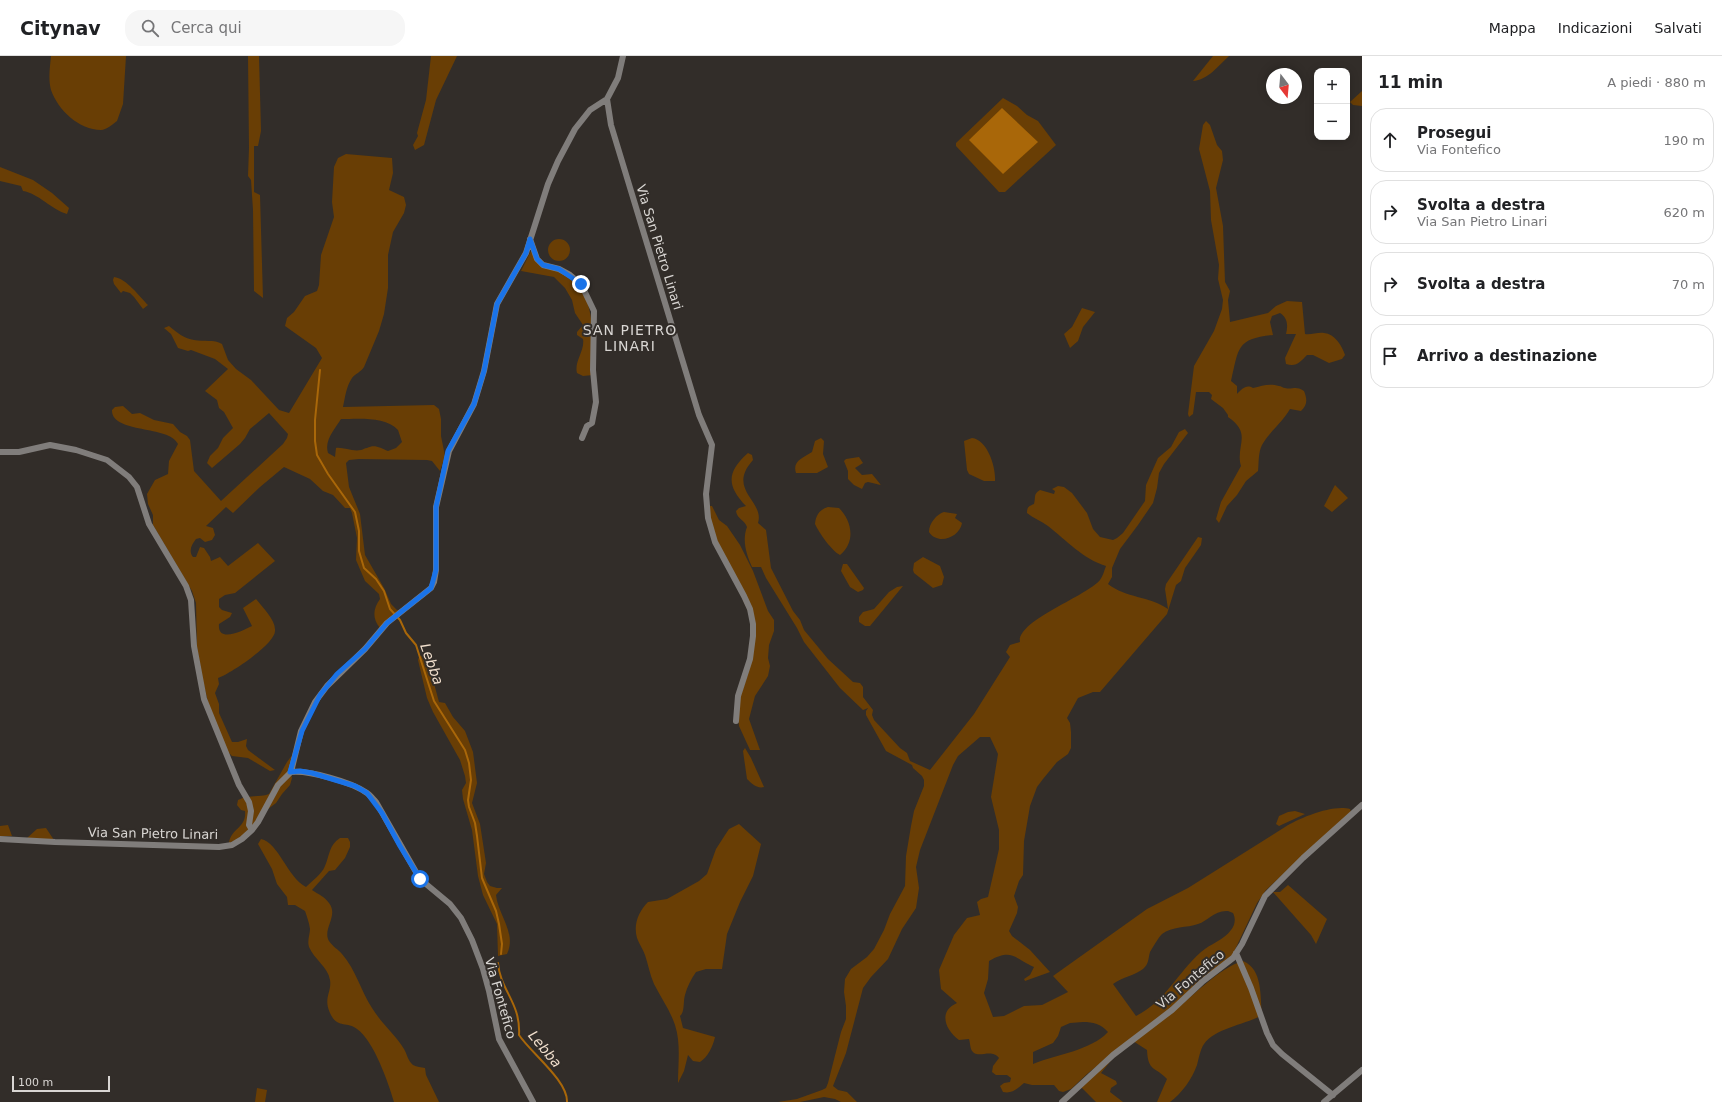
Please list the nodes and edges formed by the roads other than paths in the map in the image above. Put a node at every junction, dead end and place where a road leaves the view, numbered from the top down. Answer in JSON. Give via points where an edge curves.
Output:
{"nodes":[{"id":1,"x":623,"y":56,"type":"edge"},
{"id":2,"x":608,"y":98,"type":"junction"},
{"id":3,"x":530,"y":239,"type":"junction"},
{"id":4,"x":582,"y":438,"type":"dead end"},
{"id":5,"x":0,"y":452,"type":"edge"},
{"id":6,"x":736,"y":721,"type":"dead end"},
{"id":7,"x":290,"y":772,"type":"junction"},
{"id":8,"x":1362,"y":804,"type":"edge"},
{"id":9,"x":252,"y":830,"type":"junction"},
{"id":10,"x":0,"y":839,"type":"edge"},
{"id":11,"x":1236,"y":953,"type":"junction"},
{"id":12,"x":1362,"y":1070,"type":"edge"},
{"id":13,"x":1333,"y":1095,"type":"junction"},
{"id":14,"x":533,"y":1102,"type":"edge"},
{"id":15,"x":1062,"y":1102,"type":"edge"},
{"id":16,"x":1324,"y":1102,"type":"edge"}],
"edges":[{"from":1,"to":2,"type":"street","name":"Via San Pietro Linari","via":[[618,78]]},
{"from":2,"to":3,"type":"street","name":"Via San Pietro Linari","via":[[590,110],[575,129],[548,184]]},
{"from":2,"to":6,"type":"street","name":"Via San Pietro Linari","via":[[611,125],[699,414],[712,446],[706,494],[708,518],[715,542],[744,596],[753,624],[754,636],[750,659],[738,696]]},
{"from":3,"to":4,"type":"street","via":[[537,259],[543,265],[559,269],[581,284],[594,311],[595,415]]},
{"from":3,"to":7,"type":"street","name":"Via San Pietro Linari","via":[[526,253],[497,304],[484,371],[474,404],[448,451],[436,507],[434,582],[431,588],[396,616],[337,674],[317,698],[302,731]]},
{"from":5,"to":9,"type":"street","via":[[19,452],[50,445],[76,450],[107,460],[129,477],[137,487],[149,524],[186,586],[191,600],[194,646],[204,698],[236,778],[249,802],[249,825]]},
{"from":7,"to":9,"type":"street","name":"Via San Pietro Linari","via":[[278,785]]},
{"from":7,"to":14,"type":"street","name":"Via Fontefico","via":[[312,773],[355,786],[376,802],[420,879],[450,904],[461,918],[483,969],[499,1039]]},
{"from":8,"to":11,"type":"street","name":"Via Fontefico","via":[[1265,896]]},
{"from":9,"to":10,"type":"street","name":"Via San Pietro Linari","via":[[232,845],[219,847]]},
{"from":11,"to":13,"type":"street","via":[[1273,1045]]},
{"from":11,"to":15,"type":"street","name":"Via Fontefico","via":[[1172,1010],[1113,1055]]},
{"from":12,"to":13,"type":"street"},
{"from":13,"to":16,"type":"street"}]}
